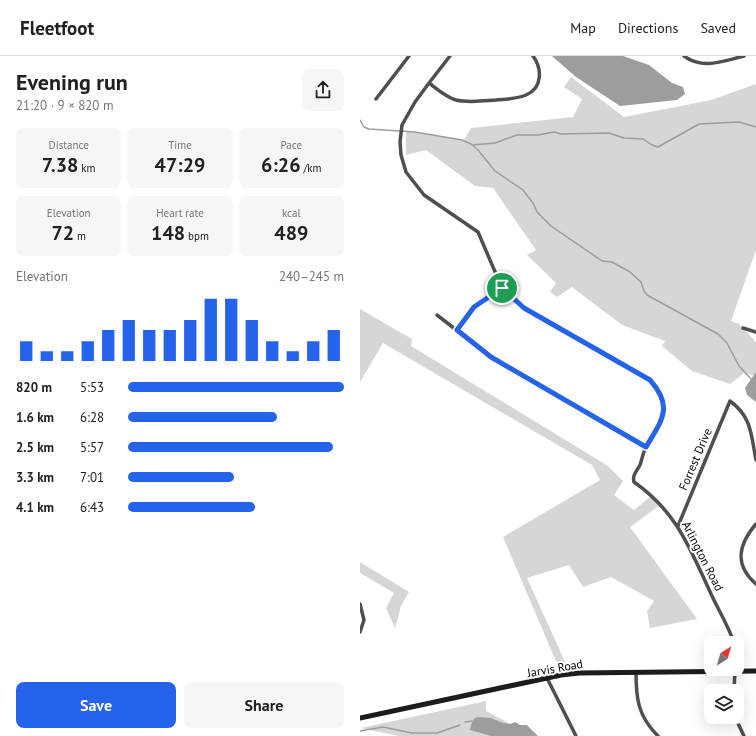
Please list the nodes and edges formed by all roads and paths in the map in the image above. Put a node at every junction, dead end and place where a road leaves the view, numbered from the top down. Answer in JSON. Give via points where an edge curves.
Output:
{"nodes":[{"id":1,"x":409,"y":56,"type":"edge"},
{"id":2,"x":450,"y":56,"type":"edge"},
{"id":3,"x":533,"y":56,"type":"edge"},
{"id":4,"x":684,"y":56,"type":"edge"},
{"id":5,"x":742,"y":56,"type":"edge"},
{"id":6,"x":429,"y":83,"type":"junction"},
{"id":7,"x":376,"y":99,"type":"dead end"},
{"id":8,"x":502,"y":288,"type":"junction"},
{"id":9,"x":437,"y":315,"type":"dead end"},
{"id":10,"x":743,"y":328,"type":"dead end"},
{"id":11,"x":457,"y":330,"type":"junction"},
{"id":12,"x":756,"y":332,"type":"edge"},
{"id":13,"x":646,"y":447,"type":"junction"},
{"id":14,"x":756,"y":460,"type":"edge"},
{"id":15,"x":756,"y":524,"type":"edge"},
{"id":16,"x":678,"y":526,"type":"junction"},
{"id":17,"x":756,"y":584,"type":"edge"},
{"id":18,"x":360,"y":604,"type":"edge"},
{"id":19,"x":360,"y":632,"type":"edge"},
{"id":20,"x":731,"y":636,"type":"edge"},
{"id":21,"x":744,"y":670,"type":"edge"},
{"id":22,"x":704,"y":671,"type":"edge"},
{"id":23,"x":756,"y":671,"type":"edge"},
{"id":24,"x":636,"y":672,"type":"junction"},
{"id":25,"x":547,"y":678,"type":"junction"},
{"id":26,"x":360,"y":718,"type":"edge"},
{"id":27,"x":738,"y":724,"type":"edge"},
{"id":28,"x":576,"y":736,"type":"edge"},
{"id":29,"x":658,"y":736,"type":"edge"},
{"id":30,"x":744,"y":736,"type":"edge"}],
"edges":[{"from":1,"to":7,"type":"street"},
{"from":2,"to":6,"type":"street"},
{"from":3,"to":6,"type":"street","via":[[539,66],[539,80],[526,96],[470,102],[449,97]]},
{"from":4,"to":5,"type":"street","via":[[694,62],[712,64]]},
{"from":6,"to":8,"type":"street","via":[[402,125],[401,155],[406,172],[424,195],[478,232]]},
{"from":8,"to":11,"type":"street","via":[[474,307]]},
{"from":8,"to":13,"type":"street","via":[[524,308],[650,380],[663,398],[663,409],[662,420]]},
{"from":9,"to":11,"type":"street"},
{"from":10,"to":12,"type":"street"},
{"from":11,"to":13,"type":"street","via":[[491,357]]},
{"from":13,"to":16,"type":"street","name":"Arlington Road","via":[[634,482],[653,497]]},
{"from":14,"to":16,"type":"street","name":"Forrest Drive","via":[[746,417],[740,408],[730,401]]},
{"from":15,"to":17,"type":"street","via":[[749,532],[740,560],[748,577]]},
{"from":16,"to":20,"type":"street","name":"Arlington Road"},
{"from":18,"to":19,"type":"street","via":[[364,620]]},
{"from":21,"to":23,"type":"street","name":"Jarvis Road"},
{"from":22,"to":24,"type":"street","name":"Jarvis Road"},
{"from":24,"to":25,"type":"street","name":"Jarvis Road","via":[[579,673]]},
{"from":24,"to":29,"type":"street","via":[[636,691],[642,715]]},
{"from":25,"to":26,"type":"street","name":"Jarvis Road"},
{"from":25,"to":28,"type":"street"},
{"from":27,"to":30,"type":"street"}]}
